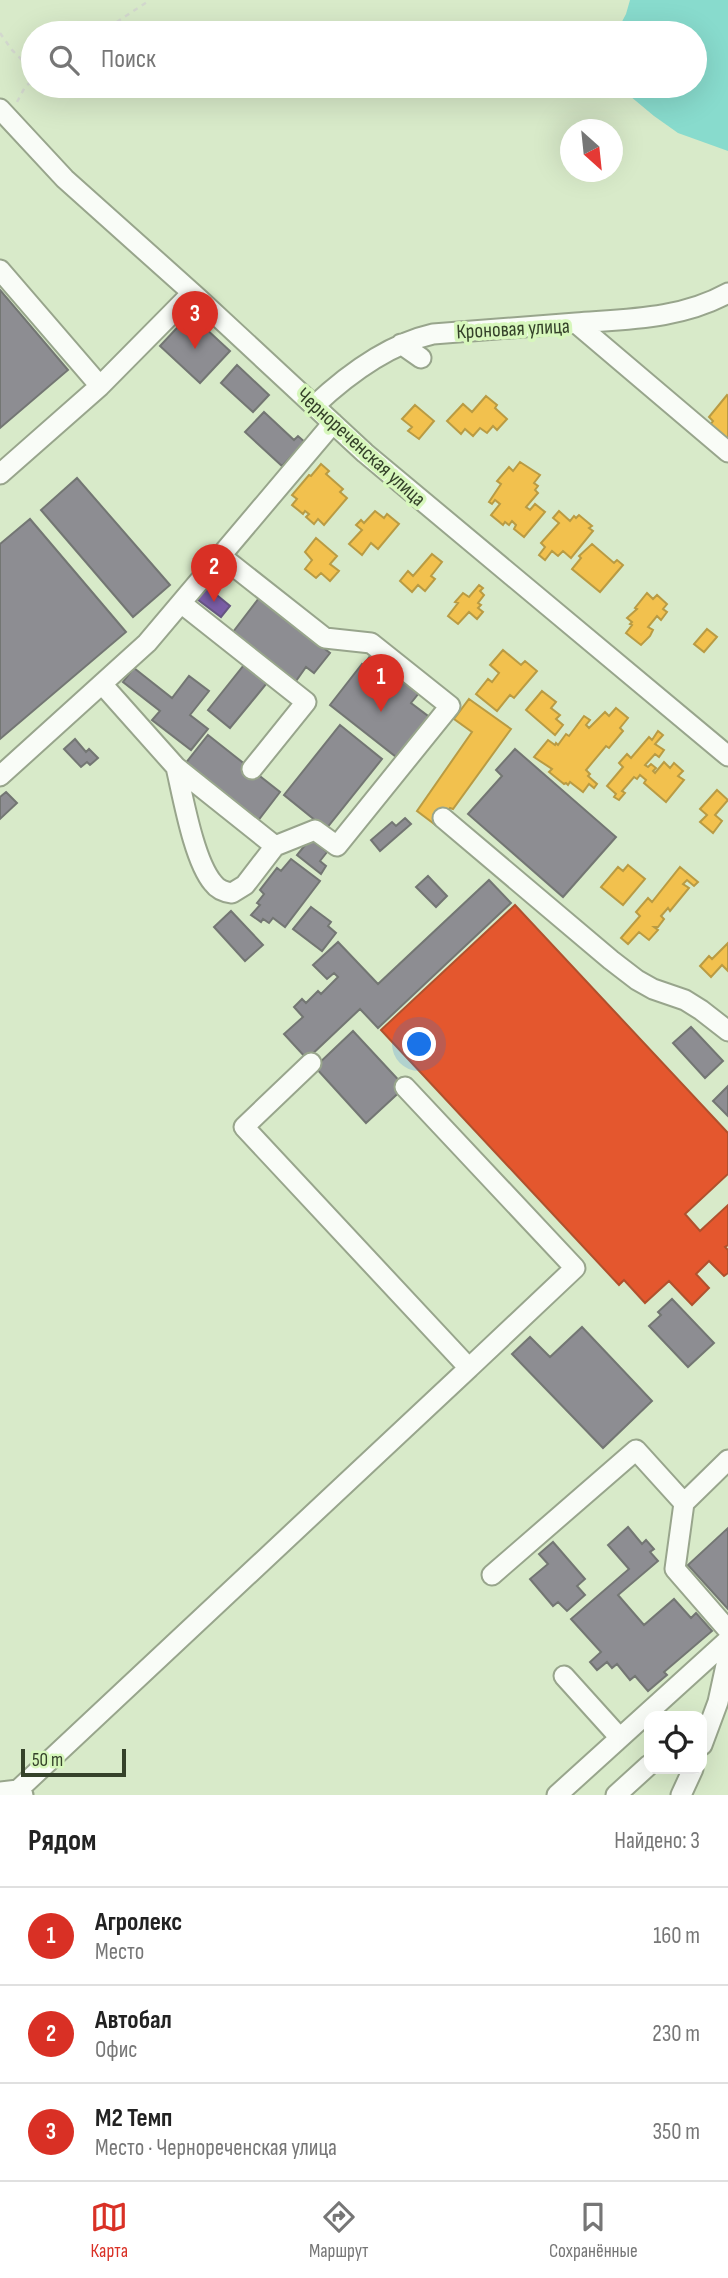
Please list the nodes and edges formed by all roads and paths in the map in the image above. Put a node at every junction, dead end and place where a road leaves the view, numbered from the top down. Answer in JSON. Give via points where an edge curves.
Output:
{"nodes":[{"id":1,"x":149,"y":0,"type":"edge"},
{"id":2,"x":118,"y":21,"type":"edge"},
{"id":3,"x":0,"y":33,"type":"edge"},
{"id":4,"x":21,"y":59,"type":"edge"},
{"id":5,"x":21,"y":93,"type":"edge"},
{"id":6,"x":3,"y":120,"type":"edge"},
{"id":7,"x":0,"y":270,"type":"edge"},
{"id":8,"x":192,"y":293,"type":"junction"},
{"id":9,"x":728,"y":293,"type":"edge"},
{"id":10,"x":576,"y":323,"type":"junction"},
{"id":11,"x":396,"y":352,"type":"junction"},
{"id":12,"x":421,"y":358,"type":"dead end"},
{"id":13,"x":100,"y":386,"type":"junction"},
{"id":14,"x":314,"y":406,"type":"junction"},
{"id":15,"x":333,"y":423,"type":"junction"},
{"id":16,"x":728,"y":452,"type":"edge"},
{"id":17,"x":0,"y":474,"type":"edge"},
{"id":18,"x":221,"y":556,"type":"junction"},
{"id":19,"x":181,"y":603,"type":"junction"},
{"id":20,"x":102,"y":684,"type":"junction"},
{"id":21,"x":728,"y":756,"type":"edge"},
{"id":22,"x":176,"y":767,"type":"junction"},
{"id":23,"x":252,"y":769,"type":"dead end"},
{"id":24,"x":0,"y":776,"type":"edge"},
{"id":25,"x":443,"y":818,"type":"dead end"},
{"id":26,"x":275,"y":846,"type":"junction"},
{"id":27,"x":728,"y":1031,"type":"edge"},
{"id":28,"x":311,"y":1063,"type":"dead end"},
{"id":29,"x":405,"y":1087,"type":"dead end"},
{"id":30,"x":469,"y":1368,"type":"junction"},
{"id":31,"x":728,"y":1460,"type":"edge"},
{"id":32,"x":684,"y":1503,"type":"junction"},
{"id":33,"x":492,"y":1575,"type":"dead end"},
{"id":34,"x":728,"y":1630,"type":"edge"},
{"id":35,"x":728,"y":1640,"type":"edge"},
{"id":36,"x":728,"y":1656,"type":"edge"},
{"id":37,"x":564,"y":1676,"type":"dead end"},
{"id":38,"x":718,"y":1702,"type":"junction"},
{"id":39,"x":707,"y":1712,"type":"edge"},
{"id":40,"x":707,"y":1732,"type":"edge"},
{"id":41,"x":620,"y":1738,"type":"junction"},
{"id":42,"x":644,"y":1770,"type":"edge"},
{"id":43,"x":691,"y":1774,"type":"edge"},
{"id":44,"x":14,"y":1792,"type":"edge"},
{"id":45,"x":557,"y":1795,"type":"edge"},
{"id":46,"x":617,"y":1795,"type":"edge"},
{"id":47,"x":681,"y":1795,"type":"edge"}],
"edges":[{"from":1,"to":2,"type":"path"},
{"from":3,"to":4,"type":"path"},
{"from":5,"to":6,"type":"path"},
{"from":6,"to":8,"type":"street","name":"Чернореченская улица"},
{"from":7,"to":13,"type":"street"},
{"from":8,"to":13,"type":"street"},
{"from":8,"to":14,"type":"street","name":"Чернореченская улица"},
{"from":9,"to":10,"type":"street","via":[[674,313]]},
{"from":10,"to":11,"type":"street","name":"Кроновая улица","via":[[433,334]]},
{"from":10,"to":16,"type":"street","name":"Кроновая улица"},
{"from":11,"to":12,"type":"street"},
{"from":11,"to":14,"type":"street","name":"Кроновая улица","via":[[334,387]]},
{"from":13,"to":17,"type":"street"},
{"from":14,"to":15,"type":"street","name":"Чернореченская улица"},
{"from":15,"to":18,"type":"street"},
{"from":15,"to":21,"type":"street","name":"Чернореченская улица"},
{"from":18,"to":19,"type":"street"},
{"from":18,"to":26,"type":"street","via":[[326,638],[371,643],[450,706],[337,846],[315,831]]},
{"from":19,"to":20,"type":"street","via":[[147,643]]},
{"from":19,"to":23,"type":"street","via":[[306,702]]},
{"from":20,"to":22,"type":"street"},
{"from":20,"to":24,"type":"street"},
{"from":22,"to":26,"type":"street"},
{"from":22,"to":26,"type":"street","via":[[190,829],[204,869],[218,889],[232,893],[245,885]]},
{"from":25,"to":27,"type":"street","via":[[637,980],[685,1000]]},
{"from":28,"to":30,"type":"street","via":[[243,1127]]},
{"from":29,"to":30,"type":"street","via":[[575,1268]]},
{"from":30,"to":44,"type":"street"},
{"from":31,"to":32,"type":"street"},
{"from":32,"to":33,"type":"street","via":[[636,1450]]},
{"from":32,"to":34,"type":"street","via":[[675,1569]]},
{"from":35,"to":41,"type":"street"},
{"from":36,"to":38,"type":"street"},
{"from":37,"to":41,"type":"street"},
{"from":38,"to":39,"type":"street"},
{"from":38,"to":40,"type":"street"},
{"from":41,"to":45,"type":"street"},
{"from":42,"to":46,"type":"street"},
{"from":43,"to":47,"type":"street"}]}
